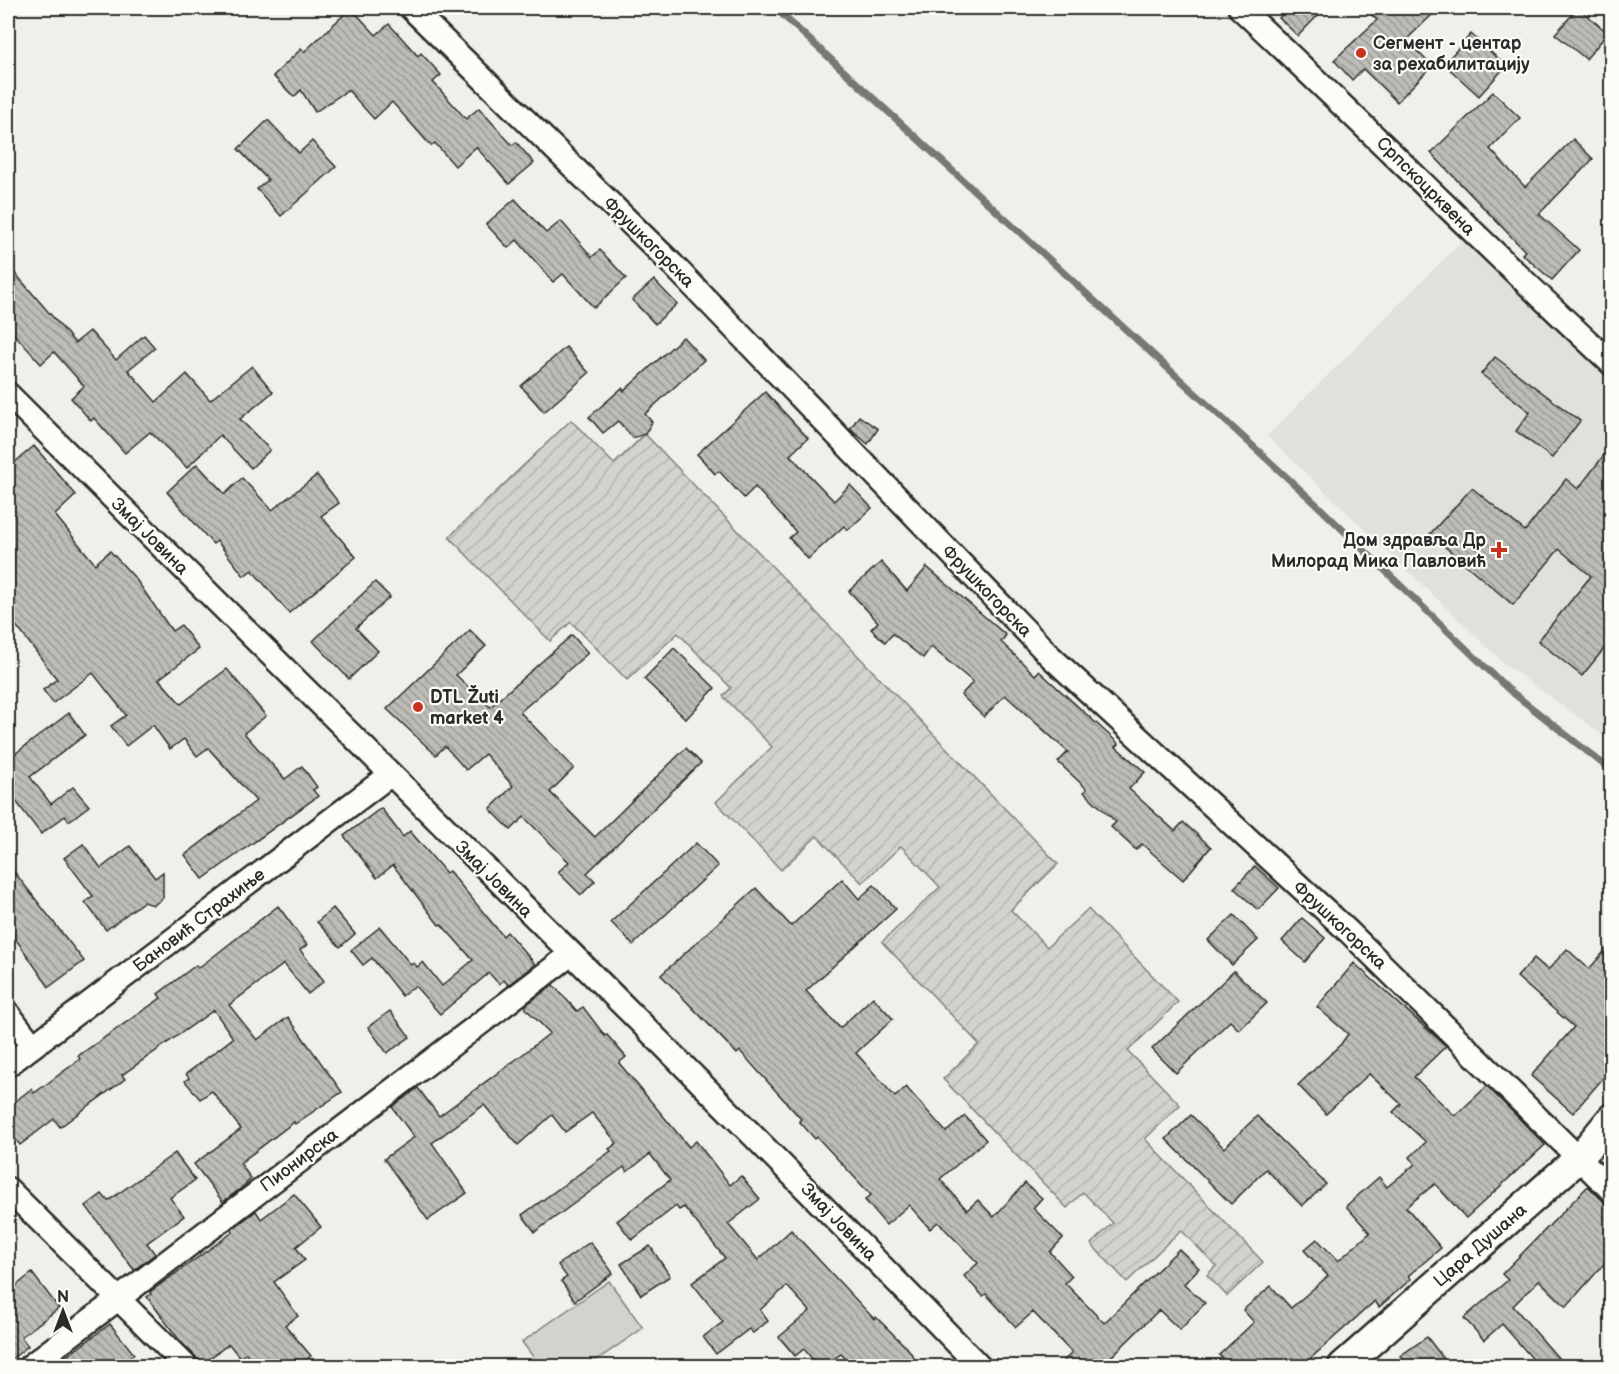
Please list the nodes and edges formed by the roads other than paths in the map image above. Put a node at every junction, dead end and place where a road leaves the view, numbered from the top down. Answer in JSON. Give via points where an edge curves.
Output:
{"nodes":[{"id":1,"x":411,"y":8,"type":"edge"},
{"id":2,"x":1240,"y":8,"type":"edge"},
{"id":3,"x":1609,"y":362,"type":"edge"},
{"id":4,"x":8,"y":394,"type":"edge"},
{"id":5,"x":390,"y":775,"type":"junction"},
{"id":6,"x":570,"y":954,"type":"junction"},
{"id":7,"x":8,"y":1012,"type":"edge"},
{"id":8,"x":33,"y":1046,"type":"junction"},
{"id":9,"x":8,"y":1065,"type":"edge"},
{"id":10,"x":1611,"y":1118,"type":"edge"},
{"id":11,"x":1580,"y":1157,"type":"junction"},
{"id":12,"x":8,"y":1189,"type":"edge"},
{"id":13,"x":1611,"y":1191,"type":"edge"},
{"id":14,"x":118,"y":1299,"type":"junction"},
{"id":15,"x":30,"y":1366,"type":"edge"},
{"id":16,"x":186,"y":1366,"type":"edge"},
{"id":17,"x":979,"y":1366,"type":"edge"},
{"id":18,"x":1343,"y":1366,"type":"edge"}],
"edges":[{"from":1,"to":11,"type":"street","name":"Фрушкогорска","via":[[673,265],[1051,657],[1349,932]]},
{"from":2,"to":3,"type":"street","name":"Српскоцрквена"},
{"from":4,"to":5,"type":"street","name":"Змај Јовина"},
{"from":5,"to":6,"type":"street","name":"Змај Јовина"},
{"from":5,"to":8,"type":"street","name":"Бановић Страхиње"},
{"from":6,"to":14,"type":"street","name":"Пионирска"},
{"from":6,"to":17,"type":"street","name":"Змај Јовина","via":[[744,1124]]},
{"from":7,"to":8,"type":"street"},
{"from":8,"to":9,"type":"street","name":"Бановић Страхиње"},
{"from":10,"to":11,"type":"main road","name":"Цара Душана"},
{"from":11,"to":13,"type":"street","name":"Фрушкогорска"},
{"from":11,"to":18,"type":"main road","name":"Цара Душана"},
{"from":12,"to":14,"type":"street"},
{"from":14,"to":15,"type":"street","name":"Пионирска"},
{"from":14,"to":16,"type":"street"}]}
